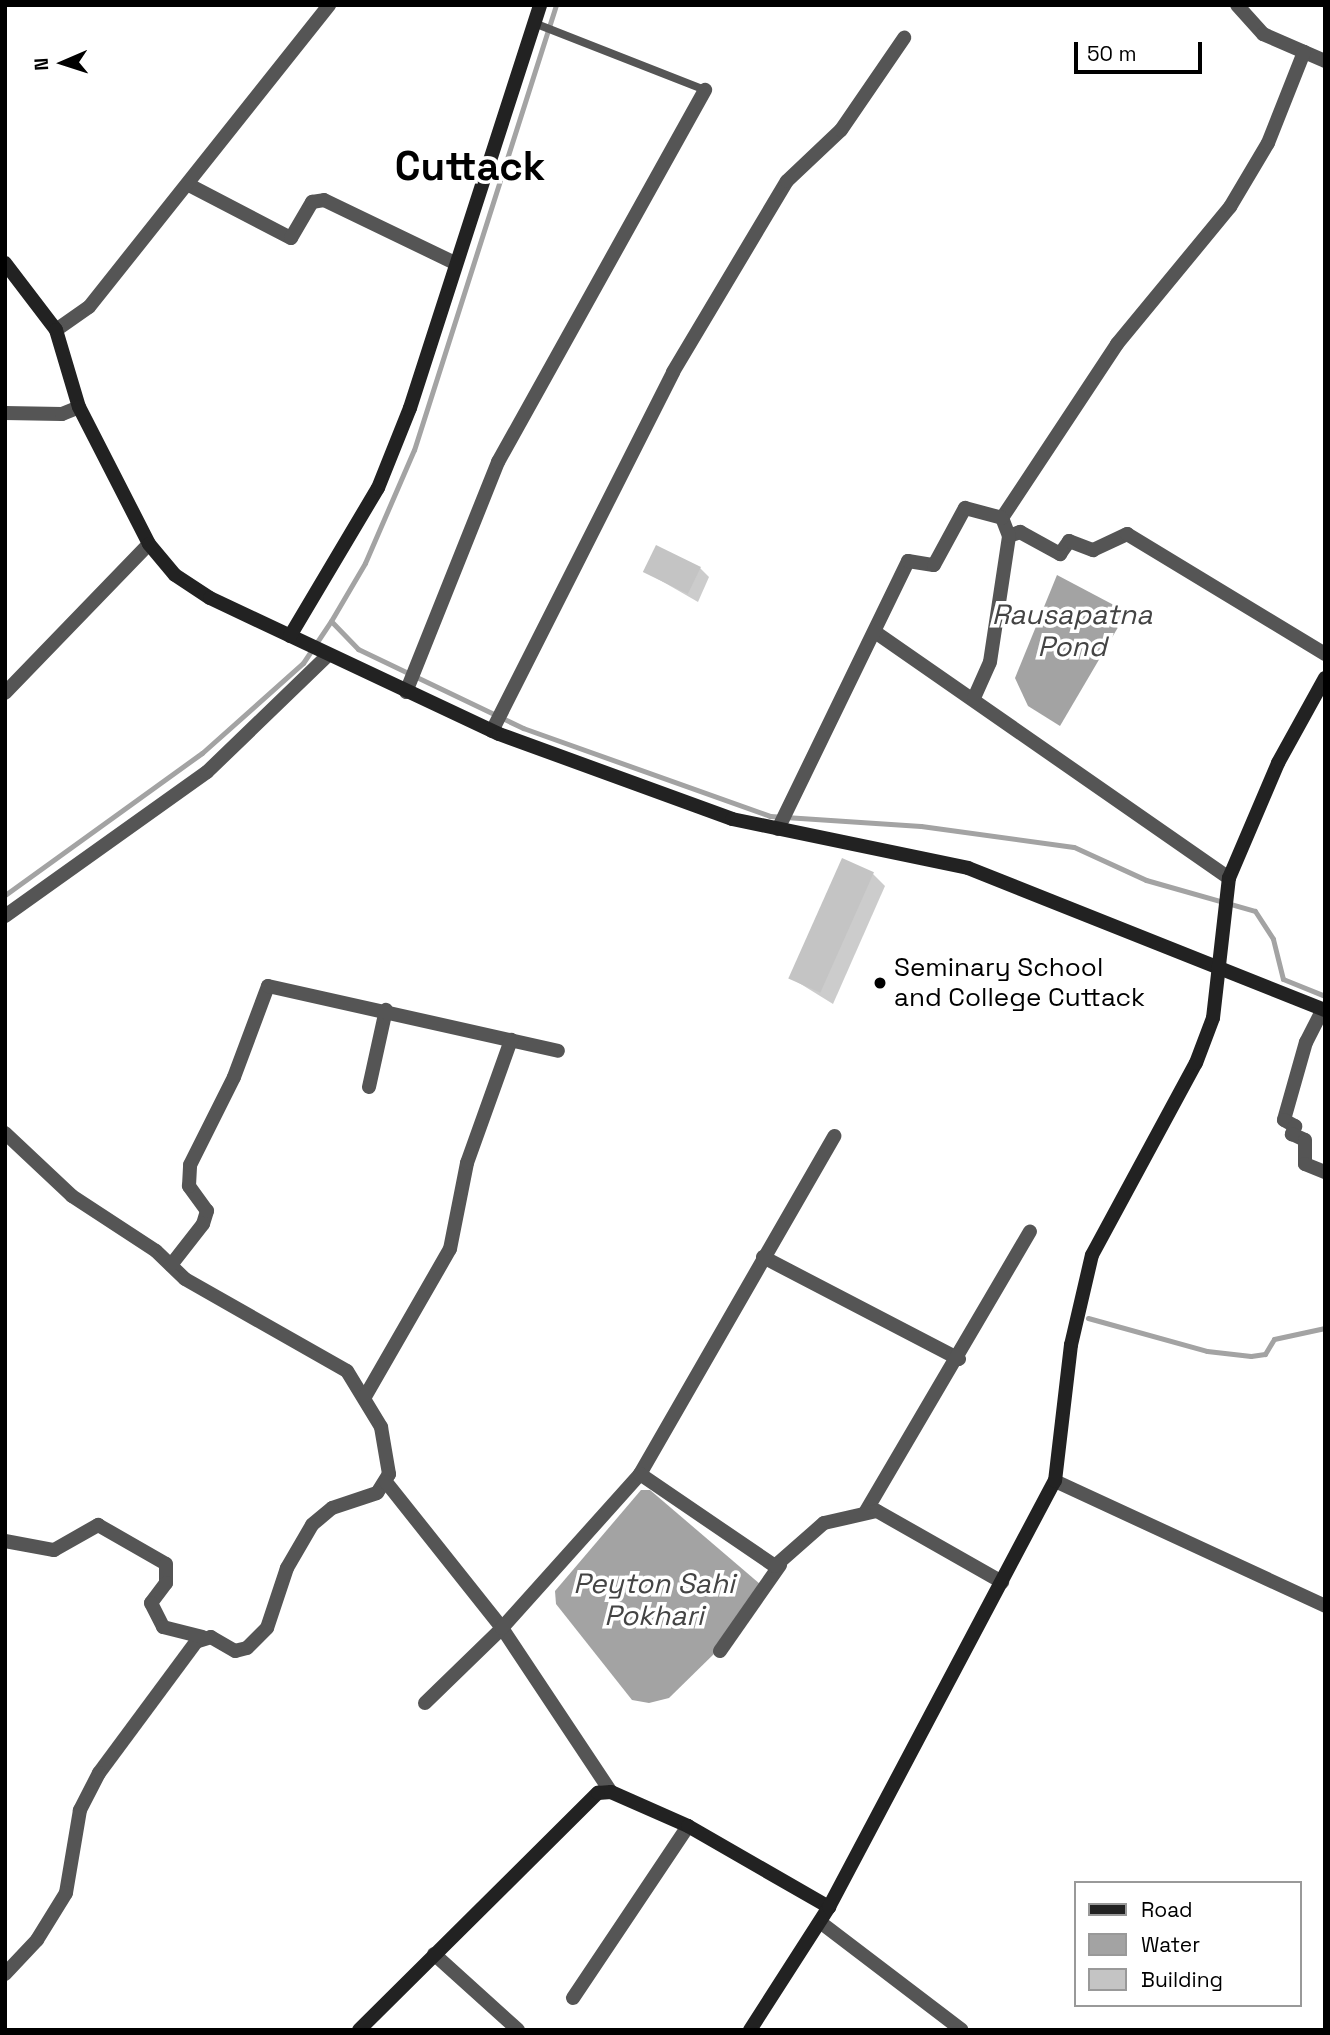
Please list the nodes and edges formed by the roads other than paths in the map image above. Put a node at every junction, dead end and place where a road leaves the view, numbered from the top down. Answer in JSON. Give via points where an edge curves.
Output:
{"nodes":[{"id":1,"x":329,"y":5,"type":"edge"},
{"id":2,"x":540,"y":5,"type":"edge"},
{"id":3,"x":1237,"y":5,"type":"edge"},
{"id":4,"x":534,"y":23,"type":"junction"},
{"id":5,"x":904,"y":38,"type":"dead end"},
{"id":6,"x":1304,"y":52,"type":"junction"},
{"id":7,"x":1325,"y":61,"type":"edge"},
{"id":8,"x":705,"y":90,"type":"joint"},
{"id":9,"x":189,"y":185,"type":"junction"},
{"id":10,"x":5,"y":263,"type":"edge"},
{"id":11,"x":455,"y":263,"type":"junction"},
{"id":12,"x":56,"y":331,"type":"junction"},
{"id":13,"x":79,"y":407,"type":"junction"},
{"id":14,"x":5,"y":413,"type":"edge"},
{"id":15,"x":1002,"y":518,"type":"junction"},
{"id":16,"x":1009,"y":536,"type":"junction"},
{"id":17,"x":149,"y":544,"type":"junction"},
{"id":18,"x":875,"y":632,"type":"junction"},
{"id":19,"x":292,"y":637,"type":"junction"},
{"id":20,"x":324,"y":654,"type":"junction"},
{"id":21,"x":1325,"y":654,"type":"edge"},
{"id":22,"x":1325,"y":678,"type":"edge"},
{"id":23,"x":406,"y":692,"type":"junction"},
{"id":24,"x":5,"y":693,"type":"edge"},
{"id":25,"x":974,"y":698,"type":"junction"},
{"id":26,"x":492,"y":731,"type":"junction"},
{"id":27,"x":778,"y":829,"type":"junction"},
{"id":28,"x":1229,"y":878,"type":"junction"},
{"id":29,"x":5,"y":916,"type":"edge"},
{"id":30,"x":1218,"y":968,"type":"junction"},
{"id":31,"x":386,"y":1010,"type":"junction"},
{"id":32,"x":1324,"y":1010,"type":"edge"},
{"id":33,"x":511,"y":1040,"type":"junction"},
{"id":34,"x":558,"y":1051,"type":"dead end"},
{"id":35,"x":369,"y":1087,"type":"dead end"},
{"id":36,"x":5,"y":1133,"type":"edge"},
{"id":37,"x":834,"y":1136,"type":"dead end"},
{"id":38,"x":1325,"y":1172,"type":"edge"},
{"id":39,"x":1030,"y":1231,"type":"dead end"},
{"id":40,"x":763,"y":1257,"type":"junction"},
{"id":41,"x":171,"y":1265,"type":"junction"},
{"id":42,"x":959,"y":1359,"type":"junction"},
{"id":43,"x":366,"y":1395,"type":"junction"},
{"id":44,"x":640,"y":1474,"type":"junction"},
{"id":45,"x":1055,"y":1481,"type":"junction"},
{"id":46,"x":386,"y":1482,"type":"junction"},
{"id":47,"x":866,"y":1511,"type":"junction"},
{"id":48,"x":5,"y":1541,"type":"edge"},
{"id":49,"x":780,"y":1565,"type":"junction"},
{"id":50,"x":1002,"y":1582,"type":"junction"},
{"id":51,"x":1325,"y":1605,"type":"edge"},
{"id":52,"x":502,"y":1628,"type":"junction"},
{"id":53,"x":203,"y":1637,"type":"junction"},
{"id":54,"x":720,"y":1651,"type":"dead end"},
{"id":55,"x":425,"y":1703,"type":"dead end"},
{"id":56,"x":611,"y":1792,"type":"junction"},
{"id":57,"x":688,"y":1826,"type":"junction"},
{"id":58,"x":829,"y":1907,"type":"junction"},
{"id":59,"x":820,"y":1922,"type":"junction"},
{"id":60,"x":434,"y":1954,"type":"junction"},
{"id":61,"x":5,"y":1974,"type":"edge"},
{"id":62,"x":573,"y":1998,"type":"dead end"},
{"id":63,"x":359,"y":2030,"type":"edge"},
{"id":64,"x":518,"y":2030,"type":"edge"},
{"id":65,"x":750,"y":2030,"type":"edge"},
{"id":66,"x":962,"y":2030,"type":"edge"}],
"edges":[{"from":1,"to":9,"type":"street"},
{"from":2,"to":4,"type":"street"},
{"from":3,"to":6,"type":"street","via":[[1263,34]]},
{"from":4,"to":8,"type":"lane"},
{"from":4,"to":11,"type":"street"},
{"from":5,"to":26,"type":"street","via":[[841,130],[788,181],[673,372]]},
{"from":6,"to":7,"type":"street"},
{"from":6,"to":15,"type":"street","via":[[1268,143],[1230,207],[1117,344]]},
{"from":8,"to":23,"type":"street","via":[[498,462]]},
{"from":9,"to":11,"type":"street","via":[[291,238],[312,202],[324,200]]},
{"from":9,"to":12,"type":"street","via":[[89,307]]},
{"from":10,"to":12,"type":"street"},
{"from":11,"to":19,"type":"street","via":[[378,488]]},
{"from":12,"to":13,"type":"street"},
{"from":13,"to":14,"type":"street","via":[[62,414]]},
{"from":13,"to":17,"type":"street"},
{"from":15,"to":16,"type":"street"},
{"from":15,"to":18,"type":"street","via":[[965,508],[934,565],[908,561]]},
{"from":16,"to":21,"type":"street","via":[[1020,532],[1060,554],[1069,541],[1093,550],[1127,534]]},
{"from":16,"to":25,"type":"street","via":[[990,662]]},
{"from":17,"to":19,"type":"street","via":[[175,575],[210,598]]},
{"from":17,"to":24,"type":"street"},
{"from":18,"to":25,"type":"street"},
{"from":18,"to":27,"type":"street"},
{"from":19,"to":20,"type":"street"},
{"from":20,"to":23,"type":"street"},
{"from":20,"to":29,"type":"street","via":[[207,772]]},
{"from":22,"to":28,"type":"street","via":[[1278,763]]},
{"from":23,"to":26,"type":"street"},
{"from":25,"to":28,"type":"street","via":[[1038,751]]},
{"from":26,"to":27,"type":"street","via":[[732,819]]},
{"from":27,"to":30,"type":"street","via":[[968,868]]},
{"from":28,"to":30,"type":"street"},
{"from":30,"to":32,"type":"street"},
{"from":30,"to":45,"type":"street","via":[[1213,1018],[1196,1063],[1092,1255],[1071,1345]]},
{"from":31,"to":33,"type":"street"},
{"from":31,"to":35,"type":"street"},
{"from":31,"to":41,"type":"street","via":[[278,985],[264,991],[234,1077],[187,1180],[207,1211]]},
{"from":32,"to":38,"type":"street","via":[[1306,1042],[1284,1120],[1295,1126],[1292,1135],[1305,1140],[1305,1164]]},
{"from":33,"to":34,"type":"street"},
{"from":33,"to":43,"type":"street","via":[[467,1163],[450,1249]]},
{"from":36,"to":41,"type":"street","via":[[72,1196]]},
{"from":37,"to":40,"type":"street"},
{"from":39,"to":42,"type":"street"},
{"from":40,"to":42,"type":"street"},
{"from":40,"to":44,"type":"street"},
{"from":41,"to":43,"type":"street","via":[[228,1307],[347,1371]]},
{"from":42,"to":47,"type":"street"},
{"from":43,"to":46,"type":"street","via":[[387,1450]]},
{"from":44,"to":49,"type":"street"},
{"from":44,"to":52,"type":"street"},
{"from":45,"to":50,"type":"street"},
{"from":45,"to":51,"type":"street"},
{"from":46,"to":52,"type":"street"},
{"from":46,"to":53,"type":"street","via":[[312,1525],[287,1568],[267,1628],[247,1648],[234,1651]]},
{"from":47,"to":49,"type":"street","via":[[824,1523]]},
{"from":47,"to":50,"type":"street","via":[[877,1511]]},
{"from":48,"to":53,"type":"street","via":[[54,1550],[98,1525],[166,1564],[166,1583],[151,1603],[163,1627]]},
{"from":49,"to":54,"type":"street"},
{"from":50,"to":58,"type":"street"},
{"from":52,"to":55,"type":"street"},
{"from":52,"to":56,"type":"street"},
{"from":53,"to":61,"type":"street","via":[[99,1773],[80,1810],[66,1893],[37,1940]]},
{"from":56,"to":57,"type":"street"},
{"from":56,"to":60,"type":"street","via":[[598,1793],[572,1814]]},
{"from":57,"to":58,"type":"street"},
{"from":57,"to":62,"type":"street"},
{"from":58,"to":59,"type":"street"},
{"from":59,"to":65,"type":"street"},
{"from":59,"to":66,"type":"street"},
{"from":60,"to":63,"type":"street"},
{"from":60,"to":64,"type":"street"}]}
